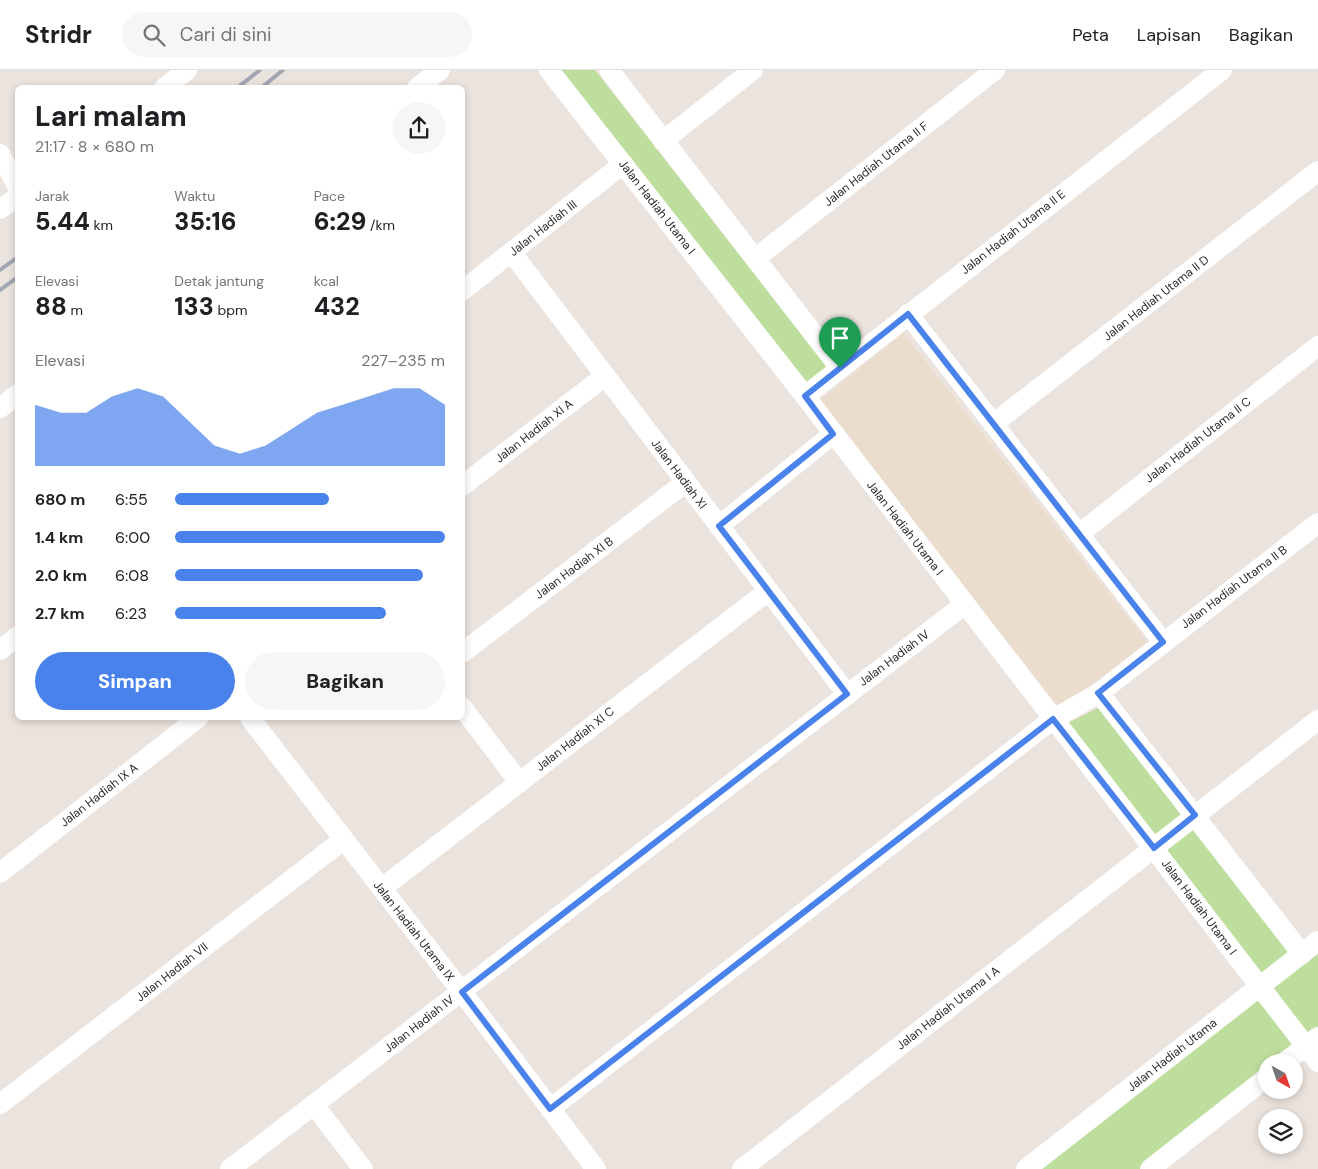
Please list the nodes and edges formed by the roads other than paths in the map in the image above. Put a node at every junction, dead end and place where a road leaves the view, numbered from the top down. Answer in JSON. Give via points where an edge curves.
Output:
{"nodes":[{"id":1,"x":440,"y":70,"type":"edge"},
{"id":2,"x":549,"y":70,"type":"edge"},
{"id":3,"x":609,"y":70,"type":"edge"},
{"id":4,"x":753,"y":70,"type":"edge"},
{"id":5,"x":996,"y":70,"type":"edge"},
{"id":6,"x":1222,"y":70,"type":"edge"},
{"id":7,"x":421,"y":85,"type":"edge"},
{"id":8,"x":663,"y":141,"type":"junction"},
{"id":9,"x":0,"y":154,"type":"edge"},
{"id":10,"x":624,"y":164,"type":"junction"},
{"id":11,"x":1318,"y":171,"type":"edge"},
{"id":12,"x":15,"y":182,"type":"edge"},
{"id":13,"x":15,"y":199,"type":"edge"},
{"id":14,"x":0,"y":209,"type":"edge"},
{"id":15,"x":512,"y":254,"type":"junction"},
{"id":16,"x":756,"y":258,"type":"junction"},
{"id":17,"x":465,"y":290,"type":"edge"},
{"id":18,"x":908,"y":314,"type":"junction"},
{"id":19,"x":1318,"y":346,"type":"edge"},
{"id":20,"x":840,"y":368,"type":"junction"},
{"id":21,"x":605,"y":376,"type":"junction"},
{"id":22,"x":15,"y":396,"type":"edge"},
{"id":23,"x":805,"y":396,"type":"junction"},
{"id":24,"x":0,"y":408,"type":"edge"},
{"id":25,"x":993,"y":424,"type":"junction"},
{"id":26,"x":833,"y":434,"type":"junction"},
{"id":27,"x":686,"y":482,"type":"junction"},
{"id":28,"x":465,"y":484,"type":"edge"},
{"id":29,"x":1318,"y":523,"type":"edge"},
{"id":30,"x":719,"y":526,"type":"junction"},
{"id":31,"x":1079,"y":534,"type":"junction"},
{"id":32,"x":768,"y":591,"type":"junction"},
{"id":33,"x":965,"y":604,"type":"junction"},
{"id":34,"x":15,"y":638,"type":"edge"},
{"id":35,"x":1163,"y":642,"type":"junction"},
{"id":36,"x":0,"y":650,"type":"edge"},
{"id":37,"x":465,"y":651,"type":"edge"},
{"id":38,"x":1098,"y":693,"type":"junction"},
{"id":39,"x":847,"y":694,"type":"junction"},
{"id":40,"x":465,"y":710,"type":"edge"},
{"id":41,"x":1053,"y":719,"type":"junction"},
{"id":42,"x":195,"y":720,"type":"edge"},
{"id":43,"x":252,"y":720,"type":"edge"},
{"id":44,"x":1318,"y":720,"type":"edge"},
{"id":45,"x":519,"y":782,"type":"junction"},
{"id":46,"x":1195,"y":815,"type":"junction"},
{"id":47,"x":343,"y":840,"type":"junction"},
{"id":48,"x":1154,"y":848,"type":"junction"},
{"id":49,"x":0,"y":873,"type":"edge"},
{"id":50,"x":382,"y":888,"type":"junction"},
{"id":51,"x":1318,"y":941,"type":"edge"},
{"id":52,"x":1302,"y":954,"type":"junction"},
{"id":53,"x":1260,"y":986,"type":"junction"},
{"id":54,"x":462,"y":992,"type":"junction"},
{"id":55,"x":1312,"y":1042,"type":"edge"},
{"id":56,"x":1296,"y":1054,"type":"edge"},
{"id":57,"x":1318,"y":1062,"type":"edge"},
{"id":58,"x":1258,"y":1084,"type":"edge"},
{"id":59,"x":0,"y":1104,"type":"edge"},
{"id":60,"x":314,"y":1105,"type":"junction"},
{"id":61,"x":550,"y":1109,"type":"junction"},
{"id":62,"x":230,"y":1169,"type":"edge"},
{"id":63,"x":363,"y":1169,"type":"edge"},
{"id":64,"x":596,"y":1169,"type":"edge"},
{"id":65,"x":742,"y":1169,"type":"edge"},
{"id":66,"x":1026,"y":1169,"type":"edge"},
{"id":67,"x":1150,"y":1169,"type":"edge"}],
"edges":[{"from":1,"to":7,"type":"street"},
{"from":2,"to":10,"type":"street","name":"Jalan Hadiah Utama I"},
{"from":3,"to":8,"type":"street"},
{"from":4,"to":8,"type":"street"},
{"from":5,"to":16,"type":"street","name":"Jalan Hadiah Utama II F"},
{"from":6,"to":18,"type":"street","name":"Jalan Hadiah Utama II E"},
{"from":8,"to":16,"type":"street"},
{"from":9,"to":12,"type":"street"},
{"from":10,"to":15,"type":"street","name":"Jalan Hadiah III"},
{"from":10,"to":23,"type":"street","name":"Jalan Hadiah Utama I"},
{"from":11,"to":25,"type":"street","name":"Jalan Hadiah Utama II D"},
{"from":13,"to":14,"type":"street"},
{"from":15,"to":17,"type":"street","name":"Jalan Hadiah III"},
{"from":15,"to":21,"type":"street","name":"Jalan Hadiah XI"},
{"from":16,"to":20,"type":"street"},
{"from":18,"to":20,"type":"street","name":"Jalan Hadiah Utama II E"},
{"from":18,"to":25,"type":"street"},
{"from":19,"to":31,"type":"street","name":"Jalan Hadiah Utama II C"},
{"from":20,"to":23,"type":"street","name":"Jalan Hadiah Utama II E"},
{"from":21,"to":27,"type":"street","name":"Jalan Hadiah XI"},
{"from":21,"to":28,"type":"street","name":"Jalan Hadiah XI A"},
{"from":22,"to":24,"type":"street"},
{"from":23,"to":26,"type":"street","name":"Jalan Hadiah Utama I"},
{"from":25,"to":31,"type":"street"},
{"from":26,"to":30,"type":"street"},
{"from":26,"to":33,"type":"street","name":"Jalan Hadiah Utama I"},
{"from":27,"to":30,"type":"street","name":"Jalan Hadiah XI"},
{"from":27,"to":37,"type":"street","name":"Jalan Hadiah XI B"},
{"from":29,"to":35,"type":"street","name":"Jalan Hadiah Utama II B"},
{"from":30,"to":32,"type":"street","name":"Jalan Hadiah XI"},
{"from":31,"to":35,"type":"street"},
{"from":32,"to":39,"type":"street","name":"Jalan Hadiah XI"},
{"from":32,"to":45,"type":"street","name":"Jalan Hadiah XI C"},
{"from":33,"to":39,"type":"street","name":"Jalan Hadiah IV"},
{"from":33,"to":41,"type":"street","name":"Jalan Hadiah Utama I"},
{"from":34,"to":36,"type":"street"},
{"from":35,"to":38,"type":"street","name":"Jalan Hadiah Utama II B"},
{"from":38,"to":41,"type":"street","name":"Jalan Hadiah Utama II B"},
{"from":38,"to":46,"type":"street"},
{"from":39,"to":54,"type":"street","name":"Jalan Hadiah IV"},
{"from":40,"to":45,"type":"street"},
{"from":41,"to":48,"type":"street","name":"Jalan Hadiah Utama I"},
{"from":41,"to":61,"type":"street","name":"Jalan Hadiah Utama II B"},
{"from":42,"to":49,"type":"street","name":"Jalan Hadiah IX A"},
{"from":43,"to":47,"type":"street","name":"Jalan Hadiah Utama IX"},
{"from":44,"to":46,"type":"street","name":"Jalan Hadiah Utama I A"},
{"from":45,"to":50,"type":"street","name":"Jalan Hadiah XI C"},
{"from":46,"to":48,"type":"street","name":"Jalan Hadiah Utama I A"},
{"from":46,"to":52,"type":"street"},
{"from":47,"to":50,"type":"street","name":"Jalan Hadiah Utama IX"},
{"from":47,"to":59,"type":"street","name":"Jalan Hadiah VII"},
{"from":48,"to":53,"type":"street","name":"Jalan Hadiah Utama I"},
{"from":48,"to":65,"type":"street","name":"Jalan Hadiah Utama I A"},
{"from":50,"to":54,"type":"street","name":"Jalan Hadiah Utama IX"},
{"from":51,"to":52,"type":"street","name":"Jalan Hadiah Utama"},
{"from":52,"to":53,"type":"street","name":"Jalan Hadiah Utama"},
{"from":53,"to":55,"type":"street","name":"Jalan Hadiah Utama I"},
{"from":53,"to":66,"type":"street","name":"Jalan Hadiah Utama"},
{"from":54,"to":60,"type":"street","name":"Jalan Hadiah IV"},
{"from":54,"to":61,"type":"street","name":"Jalan Hadiah Utama IX"},
{"from":55,"to":56,"type":"street"},
{"from":55,"to":57,"type":"street","name":"Jalan Hadiah Utama I"},
{"from":58,"to":67,"type":"street"},
{"from":60,"to":62,"type":"street","name":"Jalan Hadiah IV"},
{"from":60,"to":63,"type":"street"},
{"from":61,"to":64,"type":"street","name":"Jalan Hadiah Utama IX"}]}
